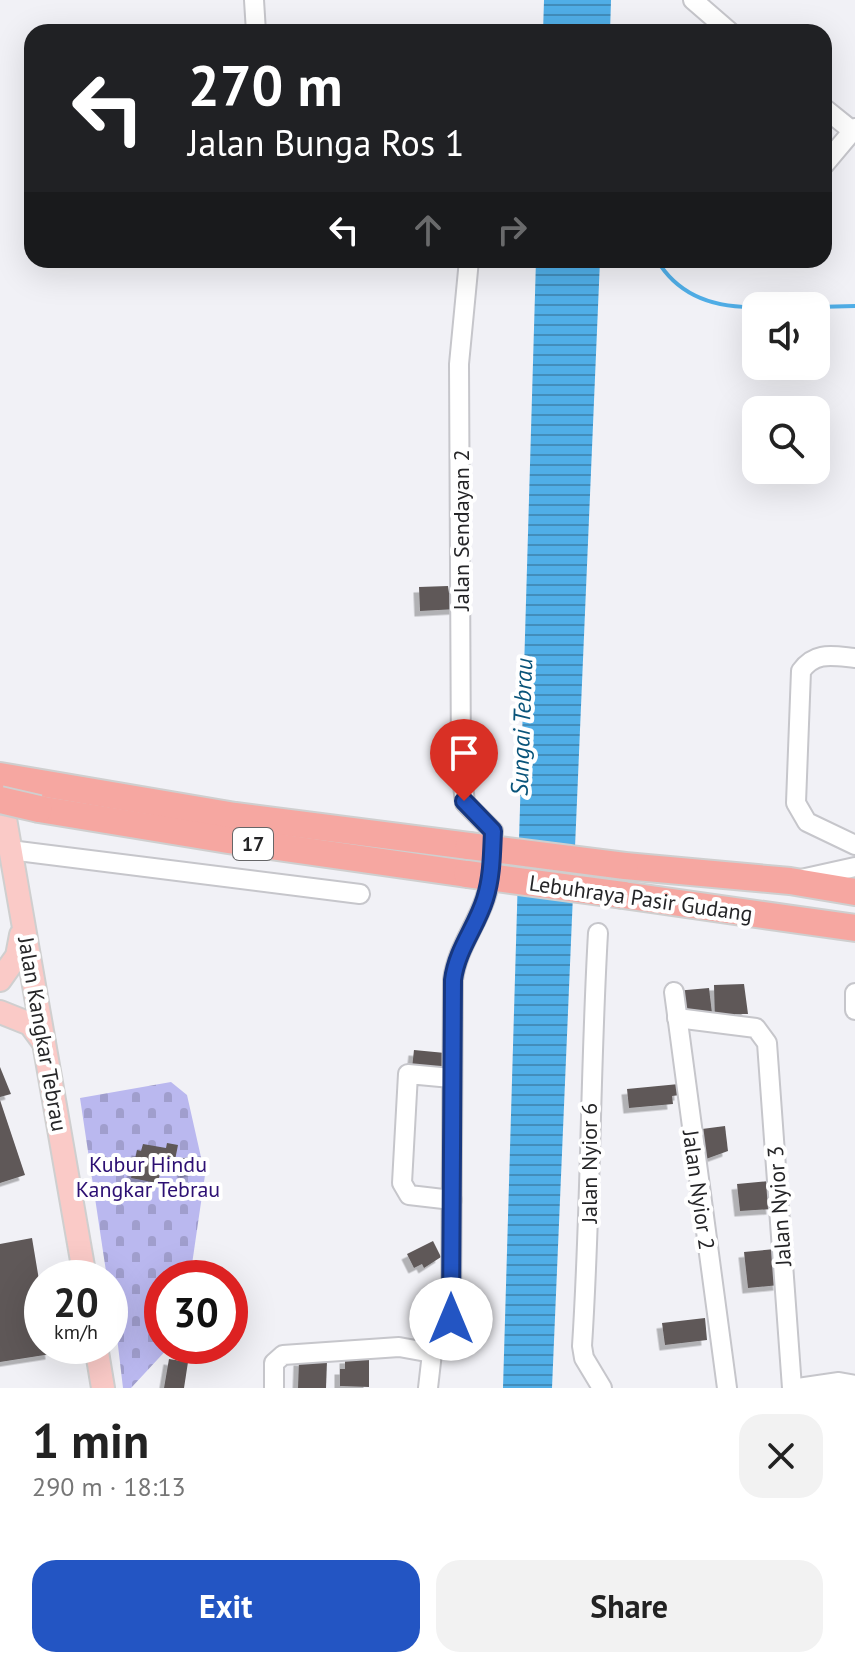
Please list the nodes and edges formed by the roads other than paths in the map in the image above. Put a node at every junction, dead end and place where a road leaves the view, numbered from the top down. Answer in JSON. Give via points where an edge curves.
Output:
{"nodes":[{"id":1,"x":254,"y":0,"type":"edge"},
{"id":2,"x":693,"y":0,"type":"edge"},
{"id":3,"x":256,"y":24,"type":"edge"},
{"id":4,"x":721,"y":24,"type":"edge"},
{"id":5,"x":832,"y":114,"type":"edge"},
{"id":6,"x":854,"y":130,"type":"edge"},
{"id":7,"x":832,"y":156,"type":"edge"},
{"id":8,"x":468,"y":268,"type":"edge"},
{"id":9,"x":855,"y":658,"type":"edge"},
{"id":10,"x":0,"y":776,"type":"edge"},
{"id":11,"x":0,"y":790,"type":"edge"},
{"id":12,"x":40,"y":797,"type":"junction"},
{"id":13,"x":0,"y":800,"type":"edge"},
{"id":14,"x":855,"y":845,"type":"edge"},
{"id":15,"x":10,"y":850,"type":"junction"},
{"id":16,"x":855,"y":867,"type":"edge"},
{"id":17,"x":790,"y":881,"type":"junction"},
{"id":18,"x":855,"y":892,"type":"edge"},
{"id":19,"x":360,"y":894,"type":"dead end"},
{"id":20,"x":22,"y":920,"type":"junction"},
{"id":21,"x":855,"y":928,"type":"edge"},
{"id":22,"x":598,"y":933,"type":"dead end"},
{"id":23,"x":32,"y":974,"type":"junction"},
{"id":24,"x":0,"y":982,"type":"edge"},
{"id":25,"x":674,"y":992,"type":"dead end"},
{"id":26,"x":855,"y":993,"type":"edge"},
{"id":27,"x":37,"y":1001,"type":"junction"},
{"id":28,"x":855,"y":1010,"type":"edge"},
{"id":29,"x":0,"y":1012,"type":"edge"},
{"id":30,"x":677,"y":1018,"type":"junction"},
{"id":31,"x":45,"y":1044,"type":"junction"},
{"id":32,"x":451,"y":1078,"type":"junction"},
{"id":33,"x":452,"y":1200,"type":"junction"},
{"id":34,"x":82,"y":1260,"type":"edge"},
{"id":35,"x":432,"y":1353,"type":"junction"},
{"id":36,"x":99,"y":1364,"type":"edge"},
{"id":37,"x":855,"y":1385,"type":"edge"},
{"id":38,"x":103,"y":1388,"type":"edge"},
{"id":39,"x":274,"y":1388,"type":"edge"},
{"id":40,"x":428,"y":1388,"type":"edge"},
{"id":41,"x":602,"y":1388,"type":"edge"},
{"id":42,"x":727,"y":1388,"type":"edge"},
{"id":43,"x":792,"y":1388,"type":"edge"},
{"id":44,"x":798,"y":1388,"type":"edge"}],
"edges":[{"from":1,"to":3,"type":"street"},
{"from":2,"to":4,"type":"street"},
{"from":5,"to":6,"type":"street"},
{"from":6,"to":7,"type":"street"},
{"from":8,"to":32,"type":"street","name":"Jalan Sendayan 2","via":[[459,364],[461,766],[464,801],[493,831],[484,901],[456,959]]},
{"from":9,"to":14,"type":"street","via":[[821,655],[801,671],[796,803],[807,822]]},
{"from":10,"to":12,"type":"highway","name":"Lebuhraya Pasir Gudang","number":"17"},
{"from":11,"to":15,"type":"main road","name":"Jalan Kangkar Tebrau"},
{"from":12,"to":13,"type":"highway","name":"Lebuhraya Pasir Gudang","number":"17","bridge":true},
{"from":12,"to":17,"type":"highway","name":"Lebuhraya Pasir Gudang","number":"17","bridge":true},
{"from":12,"to":21,"type":"highway","name":"Lebuhraya Pasir Gudang","number":"17","bridge":true,"via":[[228,840]]},
{"from":15,"to":19,"type":"street"},
{"from":15,"to":20,"type":"main road","name":"Jalan Kangkar Tebrau"},
{"from":16,"to":17,"type":"street"},
{"from":17,"to":18,"type":"highway","name":"Lebuhraya Pasir Gudang","number":"17"},
{"from":20,"to":23,"type":"main road","name":"Jalan Kangkar Tebrau"},
{"from":20,"to":24,"type":"main road","via":[[17,956]]},
{"from":22,"to":41,"type":"street","name":"Jalan Nyior 6","via":[[582,1346]]},
{"from":23,"to":24,"type":"main road"},
{"from":23,"to":27,"type":"main road","name":"Jalan Kangkar Tebrau"},
{"from":25,"to":30,"type":"street","name":"Jalan Nyior 2"},
{"from":26,"to":28,"type":"street"},
{"from":27,"to":29,"type":"main road"},
{"from":27,"to":31,"type":"main road","name":"Jalan Kangkar Tebrau"},
{"from":29,"to":31,"type":"main road","via":[[30,1024]]},
{"from":30,"to":42,"type":"street","name":"Jalan Nyior 2"},
{"from":30,"to":43,"type":"street","name":"Jalan Nyior 3","via":[[756,1028],[767,1043]]},
{"from":31,"to":34,"type":"main road","name":"Jalan Kangkar Tebrau"},
{"from":32,"to":33,"type":"street"},
{"from":32,"to":33,"type":"street","via":[[408,1074],[402,1183],[419,1199]]},
{"from":33,"to":35,"type":"street","via":[[451,1319]]},
{"from":35,"to":39,"type":"street","via":[[399,1347],[283,1355],[274,1363]]},
{"from":35,"to":40,"type":"street"},
{"from":36,"to":38,"type":"main road"},
{"from":37,"to":44,"type":"street"}]}
